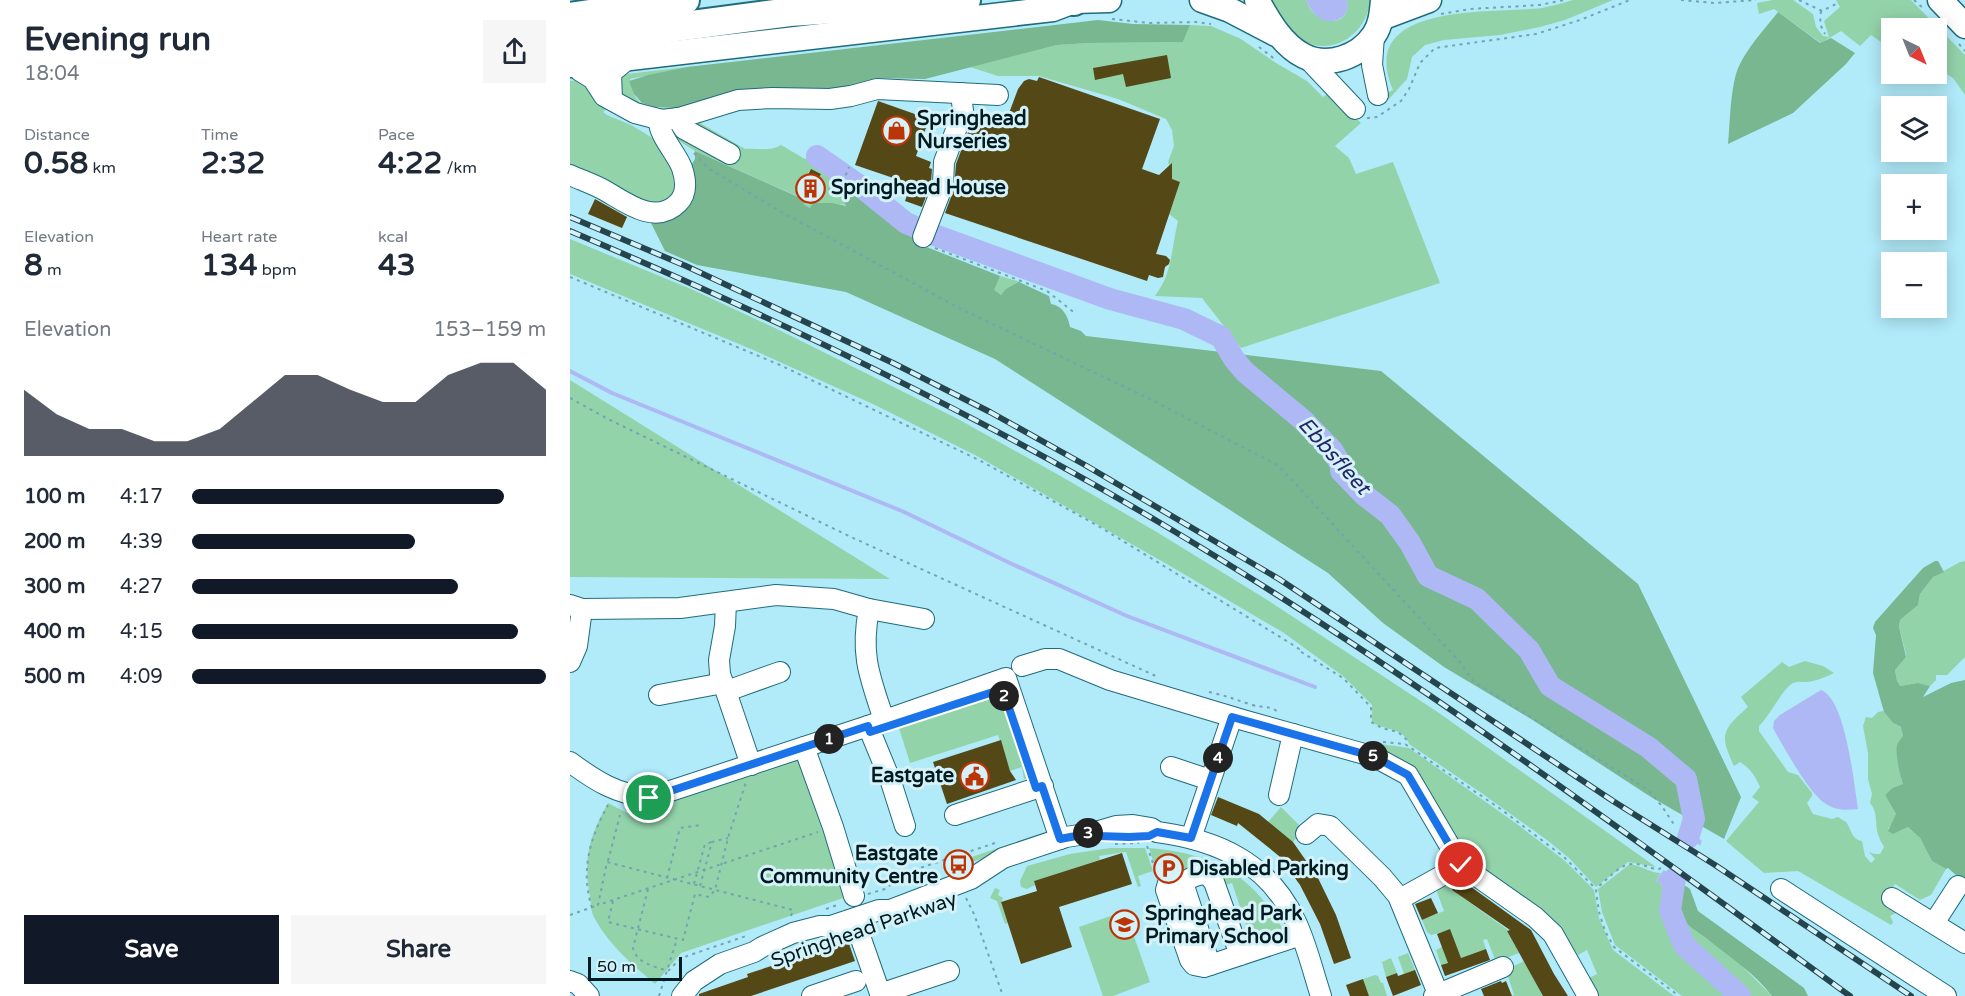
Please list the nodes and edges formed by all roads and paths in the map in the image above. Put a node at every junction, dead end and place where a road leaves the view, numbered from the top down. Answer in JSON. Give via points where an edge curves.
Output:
{"nodes":[{"id":1,"x":685,"y":0,"type":"edge"},
{"id":2,"x":829,"y":0,"type":"edge"},
{"id":3,"x":966,"y":0,"type":"edge"},
{"id":4,"x":1072,"y":0,"type":"edge"},
{"id":5,"x":1202,"y":0,"type":"edge"},
{"id":6,"x":1257,"y":0,"type":"edge"},
{"id":7,"x":1564,"y":0,"type":"edge"},
{"id":8,"x":1630,"y":0,"type":"edge"},
{"id":9,"x":1681,"y":0,"type":"edge"},
{"id":10,"x":1756,"y":0,"type":"edge"},
{"id":11,"x":1799,"y":0,"type":"edge"},
{"id":12,"x":1940,"y":0,"type":"edge"},
{"id":13,"x":1838,"y":3,"type":"dead end"},
{"id":14,"x":1431,"y":8,"type":"edge"},
{"id":15,"x":1109,"y":9,"type":"edge"},
{"id":16,"x":1821,"y":11,"type":"junction"},
{"id":17,"x":570,"y":17,"type":"edge"},
{"id":18,"x":1379,"y":18,"type":"edge"},
{"id":19,"x":1212,"y":24,"type":"dead end"},
{"id":20,"x":1965,"y":26,"type":"edge"},
{"id":21,"x":570,"y":31,"type":"edge"},
{"id":22,"x":1825,"y":34,"type":"dead end"},
{"id":23,"x":1280,"y":37,"type":"junction"},
{"id":24,"x":1255,"y":44,"type":"dead end"},
{"id":25,"x":572,"y":57,"type":"edge"},
{"id":26,"x":1306,"y":57,"type":"junction"},
{"id":27,"x":629,"y":58,"type":"junction"},
{"id":28,"x":1280,"y":63,"type":"dead end"},
{"id":29,"x":961,"y":93,"type":"junction"},
{"id":30,"x":998,"y":95,"type":"dead end"},
{"id":31,"x":612,"y":100,"type":"junction"},
{"id":32,"x":1384,"y":102,"type":"junction"},
{"id":33,"x":1355,"y":109,"type":"joint"},
{"id":34,"x":668,"y":119,"type":"junction"},
{"id":35,"x":667,"y":141,"type":"junction"},
{"id":36,"x":730,"y":154,"type":"dead end"},
{"id":37,"x":849,"y":169,"type":"dead end"},
{"id":38,"x":570,"y":175,"type":"edge"},
{"id":39,"x":816,"y":198,"type":"dead end"},
{"id":40,"x":926,"y":228,"type":"joint"},
{"id":41,"x":570,"y":277,"type":"edge"},
{"id":42,"x":1076,"y":314,"type":"dead end"},
{"id":43,"x":570,"y":398,"type":"edge"},
{"id":44,"x":726,"y":602,"type":"junction"},
{"id":45,"x":576,"y":607,"type":"edge"},
{"id":46,"x":869,"y":609,"type":"junction"},
{"id":47,"x":924,"y":619,"type":"dead end"},
{"id":48,"x":570,"y":662,"type":"edge"},
{"id":49,"x":1010,"y":668,"type":"junction"},
{"id":50,"x":783,"y":674,"type":"dead end"},
{"id":51,"x":1160,"y":678,"type":"dead end"},
{"id":52,"x":725,"y":687,"type":"junction"},
{"id":53,"x":1207,"y":691,"type":"dead end"},
{"id":54,"x":659,"y":696,"type":"dead end"},
{"id":55,"x":1282,"y":715,"type":"dead end"},
{"id":56,"x":1232,"y":717,"type":"junction"},
{"id":57,"x":876,"y":723,"type":"junction"},
{"id":58,"x":1293,"y":734,"type":"junction"},
{"id":59,"x":1374,"y":741,"type":"dead end"},
{"id":60,"x":1405,"y":744,"type":"junction"},
{"id":61,"x":804,"y":747,"type":"junction"},
{"id":62,"x":570,"y":762,"type":"edge"},
{"id":63,"x":751,"y":765,"type":"junction"},
{"id":64,"x":1171,"y":767,"type":"dead end"},
{"id":65,"x":1210,"y":780,"type":"junction"},
{"id":66,"x":1042,"y":786,"type":"junction"},
{"id":67,"x":616,"y":791,"type":"junction"},
{"id":68,"x":1276,"y":794,"type":"dead end"},
{"id":69,"x":620,"y":815,"type":"dead end"},
{"id":70,"x":955,"y":815,"type":"dead end"},
{"id":71,"x":701,"y":825,"type":"dead end"},
{"id":72,"x":905,"y":826,"type":"dead end"},
{"id":73,"x":1675,"y":826,"type":"dead end"},
{"id":74,"x":833,"y":827,"type":"junction"},
{"id":75,"x":1306,"y":834,"type":"dead end"},
{"id":76,"x":728,"y":838,"type":"junction"},
{"id":77,"x":1099,"y":838,"type":"junction"},
{"id":78,"x":1191,"y":838,"type":"junction"},
{"id":79,"x":1060,"y":839,"type":"junction"},
{"id":80,"x":1152,"y":839,"type":"junction"},
{"id":81,"x":712,"y":842,"type":"junction"},
{"id":82,"x":1004,"y":849,"type":"junction"},
{"id":83,"x":608,"y":862,"type":"junction"},
{"id":84,"x":722,"y":864,"type":"junction"},
{"id":85,"x":1461,"y":865,"type":"junction"},
{"id":86,"x":919,"y":868,"type":"dead end"},
{"id":87,"x":1661,"y":868,"type":"dead end"},
{"id":88,"x":705,"y":870,"type":"junction"},
{"id":89,"x":698,"y":872,"type":"junction"},
{"id":90,"x":667,"y":878,"type":"junction"},
{"id":91,"x":676,"y":880,"type":"junction"},
{"id":92,"x":1159,"y":880,"type":"dead end"},
{"id":93,"x":697,"y":886,"type":"junction"},
{"id":94,"x":1958,"y":886,"type":"dead end"},
{"id":95,"x":648,"y":889,"type":"junction"},
{"id":96,"x":1596,"y":889,"type":"junction"},
{"id":97,"x":1781,"y":889,"type":"dead end"},
{"id":98,"x":715,"y":890,"type":"junction"},
{"id":99,"x":695,"y":894,"type":"junction"},
{"id":100,"x":965,"y":895,"type":"dead end"},
{"id":101,"x":854,"y":896,"type":"dead end"},
{"id":102,"x":1892,"y":898,"type":"dead end"},
{"id":103,"x":1400,"y":899,"type":"junction"},
{"id":104,"x":613,"y":900,"type":"junction"},
{"id":105,"x":597,"y":905,"type":"junction"},
{"id":106,"x":592,"y":908,"type":"junction"},
{"id":107,"x":570,"y":915,"type":"edge"},
{"id":108,"x":854,"y":919,"type":"junction"},
{"id":109,"x":789,"y":922,"type":"dead end"},
{"id":110,"x":1934,"y":924,"type":"junction"},
{"id":111,"x":638,"y":929,"type":"junction"},
{"id":112,"x":831,"y":934,"type":"junction"},
{"id":113,"x":1301,"y":935,"type":"junction"},
{"id":114,"x":676,"y":939,"type":"junction"},
{"id":115,"x":1965,"y":943,"type":"edge"},
{"id":116,"x":1240,"y":955,"type":"junction"},
{"id":117,"x":761,"y":957,"type":"junction"},
{"id":118,"x":720,"y":964,"type":"junction"},
{"id":119,"x":1503,"y":967,"type":"dead end"},
{"id":120,"x":668,"y":971,"type":"junction"},
{"id":121,"x":949,"y":971,"type":"dead end"},
{"id":122,"x":570,"y":981,"type":"edge"},
{"id":123,"x":856,"y":981,"type":"dead end"},
{"id":124,"x":880,"y":995,"type":"edge"},
{"id":125,"x":1437,"y":995,"type":"edge"},
{"id":126,"x":589,"y":996,"type":"edge"},
{"id":127,"x":597,"y":996,"type":"edge"},
{"id":128,"x":659,"y":996,"type":"edge"},
{"id":129,"x":674,"y":996,"type":"edge"},
{"id":130,"x":682,"y":996,"type":"edge"},
{"id":131,"x":812,"y":996,"type":"edge"},
{"id":132,"x":1003,"y":996,"type":"edge"},
{"id":133,"x":1321,"y":996,"type":"edge"},
{"id":134,"x":1588,"y":996,"type":"edge"},
{"id":135,"x":1679,"y":996,"type":"edge"},
{"id":136,"x":1946,"y":996,"type":"edge"}],
"edges":[{"from":1,"to":17,"type":"highway"},
{"from":2,"to":21,"type":"highway"},
{"from":3,"to":25,"type":"highway","via":[[790,12]]},
{"from":4,"to":15,"type":"main road"},
{"from":4,"to":27,"type":"main road","via":[[1053,9]]},
{"from":5,"to":23,"type":"main road"},
{"from":6,"to":23,"type":"main road"},
{"from":7,"to":14,"type":"path","via":[[1540,5]]},
{"from":8,"to":32,"type":"path","via":[[1536,34],[1435,48],[1421,60],[1405,96],[1396,106]]},
{"from":9,"to":10,"type":"path"},
{"from":11,"to":16,"type":"path"},
{"from":12,"to":20,"type":"main road"},
{"from":13,"to":16,"type":"path"},
{"from":14,"to":18,"type":"main road","via":[[1398,10]]},
{"from":15,"to":19,"type":"path","via":[[1143,23]]},
{"from":16,"to":22,"type":"path","via":[[1820,24]]},
{"from":18,"to":26,"type":"main road","via":[[1363,46],[1340,60]]},
{"from":18,"to":32,"type":"street","via":[[1372,65]]},
{"from":23,"to":26,"type":"main road"},
{"from":24,"to":28,"type":"path"},
{"from":25,"to":27,"type":"main road"},
{"from":25,"to":31,"type":"street","via":[[581,72]]},
{"from":26,"to":33,"type":"street"},
{"from":27,"to":31,"type":"street","via":[[611,74]]},
{"from":29,"to":30,"type":"street"},
{"from":29,"to":34,"type":"street","via":[[877,89],[830,99],[749,99]]},
{"from":29,"to":40,"type":"street","via":[[963,111],[944,162],[943,185]]},
{"from":31,"to":34,"type":"street","via":[[635,113]]},
{"from":32,"to":33,"type":"path","via":[[1377,117],[1370,119]]},
{"from":34,"to":35,"type":"street","via":[[659,130]]},
{"from":34,"to":36,"type":"street"},
{"from":35,"to":38,"type":"street","via":[[686,185],[679,201],[664,212],[640,210]]},
{"from":35,"to":73,"type":"path","via":[[677,140],[704,165],[778,210],[959,308],[1279,466],[1459,661],[1473,681],[1648,790]]},
{"from":37,"to":39,"type":"path"},
{"from":40,"to":42,"type":"path","via":[[923,240],[930,247],[1047,291]]},
{"from":41,"to":60,"type":"path","via":[[780,365],[979,460],[1100,527],[1343,678],[1371,707],[1371,722],[1399,733],[1407,740]]},
{"from":43,"to":51,"type":"path","via":[[851,537]]},
{"from":44,"to":45,"type":"street","via":[[680,608]]},
{"from":44,"to":46,"type":"street","via":[[776,596],[834,599]]},
{"from":44,"to":52,"type":"street","via":[[719,660]]},
{"from":45,"to":48,"type":"street","via":[[578,646]]},
{"from":46,"to":47,"type":"street"},
{"from":46,"to":57,"type":"street","via":[[865,656]]},
{"from":49,"to":56,"type":"street","via":[[1059,659],[1110,680]]},
{"from":49,"to":57,"type":"street"},
{"from":49,"to":66,"type":"street"},
{"from":50,"to":52,"type":"street"},
{"from":52,"to":54,"type":"street"},
{"from":52,"to":63,"type":"street"},
{"from":53,"to":55,"type":"path","via":[[1272,707]]},
{"from":56,"to":58,"type":"street"},
{"from":56,"to":65,"type":"street"},
{"from":57,"to":61,"type":"street"},
{"from":57,"to":72,"type":"street"},
{"from":58,"to":68,"type":"street"},
{"from":58,"to":85,"type":"street","via":[[1375,757],[1408,775]]},
{"from":59,"to":60,"type":"path"},
{"from":60,"to":96,"type":"path","via":[[1550,846]]},
{"from":61,"to":63,"type":"street"},
{"from":61,"to":74,"type":"street"},
{"from":62,"to":67,"type":"street"},
{"from":63,"to":67,"type":"street","via":[[649,798]]},
{"from":63,"to":76,"type":"path"},
{"from":64,"to":65,"type":"street"},
{"from":65,"to":78,"type":"street"},
{"from":66,"to":70,"type":"street"},
{"from":66,"to":79,"type":"street"},
{"from":67,"to":106,"type":"path","via":[[596,827],[586,860],[585,883]]},
{"from":69,"to":83,"type":"path"},
{"from":71,"to":90,"type":"path","via":[[680,828]]},
{"from":74,"to":84,"type":"path"},
{"from":74,"to":101,"type":"street"},
{"from":75,"to":103,"type":"street","via":[[1318,824],[1330,826]]},
{"from":76,"to":81,"type":"path"},
{"from":76,"to":84,"type":"path"},
{"from":77,"to":79,"type":"street","name":"Springhead Parkway"},
{"from":77,"to":80,"type":"path"},
{"from":77,"to":80,"type":"street","name":"Springhead Parkway","via":[[1103,828],[1129,825],[1151,828]]},
{"from":78,"to":80,"type":"street","name":"Springhead Parkway"},
{"from":78,"to":113,"type":"street","name":"Springhead Parkway","via":[[1223,848],[1256,870],[1281,896]]},
{"from":79,"to":82,"type":"street","name":"Springhead Parkway"},
{"from":80,"to":92,"type":"path","via":[[1148,849]]},
{"from":81,"to":88,"type":"path"},
{"from":81,"to":89,"type":"path","via":[[705,844]]},
{"from":82,"to":86,"type":"path"},
{"from":82,"to":108,"type":"street","name":"Springhead Parkway","via":[[971,879],[890,910]]},
{"from":83,"to":90,"type":"path"},
{"from":83,"to":105,"type":"path"},
{"from":84,"to":88,"type":"path"},
{"from":84,"to":98,"type":"path"},
{"from":85,"to":103,"type":"street"},
{"from":85,"to":134,"type":"street","via":[[1550,930]]},
{"from":87,"to":96,"type":"path","via":[[1627,864]]},
{"from":88,"to":89,"type":"path"},
{"from":88,"to":93,"type":"path"},
{"from":89,"to":91,"type":"path"},
{"from":89,"to":93,"type":"path"},
{"from":90,"to":91,"type":"path"},
{"from":91,"to":93,"type":"path"},
{"from":91,"to":95,"type":"path"},
{"from":93,"to":98,"type":"path"},
{"from":93,"to":99,"type":"path"},
{"from":94,"to":110,"type":"street"},
{"from":95,"to":104,"type":"path"},
{"from":95,"to":111,"type":"path"},
{"from":96,"to":135,"type":"path","via":[[1601,916],[1614,947]]},
{"from":97,"to":136,"type":"street"},
{"from":98,"to":99,"type":"path","via":[[709,897]]},
{"from":98,"to":109,"type":"path","via":[[793,910]]},
{"from":99,"to":114,"type":"path","via":[[683,940]]},
{"from":100,"to":132,"type":"path"},
{"from":102,"to":110,"type":"street"},
{"from":103,"to":125,"type":"street"},
{"from":104,"to":105,"type":"path"},
{"from":104,"to":111,"type":"path","via":[[608,922]]},
{"from":105,"to":106,"type":"path"},
{"from":106,"to":107,"type":"path"},
{"from":108,"to":112,"type":"street","name":"Springhead Parkway"},
{"from":108,"to":124,"type":"street"},
{"from":110,"to":115,"type":"street"},
{"from":111,"to":114,"type":"path"},
{"from":111,"to":120,"type":"path","via":[[633,948],[636,957]]},
{"from":112,"to":117,"type":"path","name":"Springhead Parkway"},
{"from":112,"to":117,"type":"street","name":"Springhead Parkway","via":[[820,926],[793,933],[762,946]]},
{"from":113,"to":116,"type":"street"},
{"from":113,"to":133,"type":"street","name":"Springhead Parkway"},
{"from":114,"to":120,"type":"path"},
{"from":116,"to":116,"type":"street","via":[[1213,879],[1207,874],[1189,879],[1185,883],[1210,965]]},
{"from":117,"to":118,"type":"street","name":"Springhead Parkway"},
{"from":118,"to":129,"type":"street","name":"Springhead Parkway","via":[[686,974]]},
{"from":118,"to":130,"type":"street","name":"Springhead Parkway","via":[[694,981]]},
{"from":119,"to":125,"type":"street"},
{"from":120,"to":128,"type":"path"},
{"from":121,"to":124,"type":"street"},
{"from":122,"to":126,"type":"street"},
{"from":123,"to":131,"type":"street"},
{"from":126,"to":127,"type":"street"}]}
